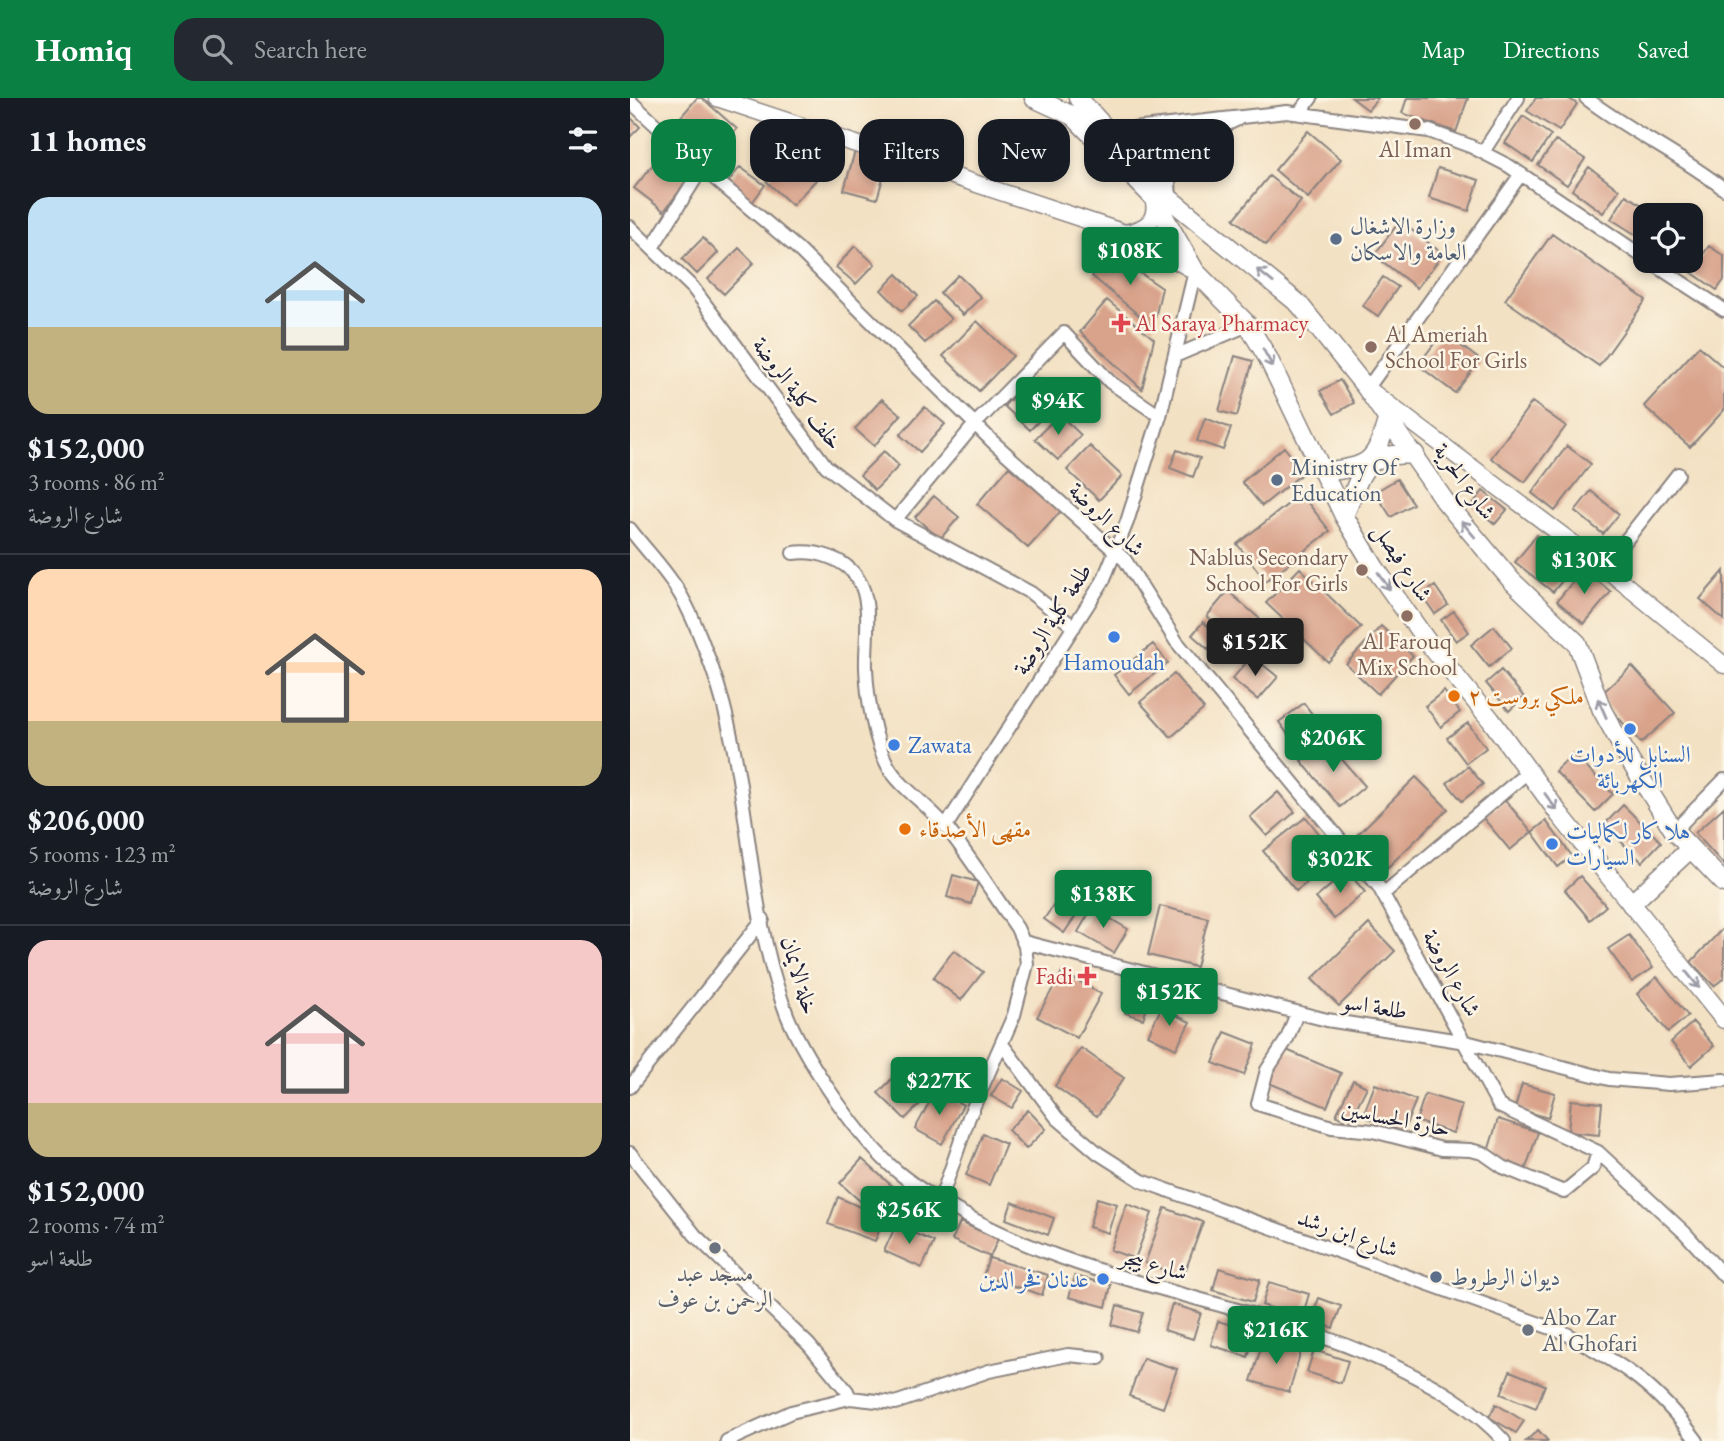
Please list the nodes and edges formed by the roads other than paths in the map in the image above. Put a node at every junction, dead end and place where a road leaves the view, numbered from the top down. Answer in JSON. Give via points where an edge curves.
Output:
{"nodes":[{"id":1,"x":717,"y":98,"type":"edge"},
{"id":2,"x":1034,"y":98,"type":"edge"},
{"id":3,"x":1078,"y":98,"type":"edge"},
{"id":4,"x":1311,"y":98,"type":"edge"},
{"id":5,"x":1518,"y":98,"type":"edge"},
{"id":6,"x":1586,"y":98,"type":"edge"},
{"id":7,"x":630,"y":101,"type":"edge"},
{"id":8,"x":1299,"y":113,"type":"junction"},
{"id":9,"x":1248,"y":114,"type":"junction"},
{"id":10,"x":1095,"y":119,"type":"edge"},
{"id":11,"x":1209,"y":119,"type":"edge"},
{"id":12,"x":651,"y":121,"type":"edge"},
{"id":13,"x":1483,"y":152,"type":"junction"},
{"id":14,"x":1521,"y":174,"type":"junction"},
{"id":15,"x":693,"y":182,"type":"edge"},
{"id":16,"x":719,"y":182,"type":"edge"},
{"id":17,"x":1151,"y":182,"type":"edge"},
{"id":18,"x":1724,"y":189,"type":"edge"},
{"id":19,"x":1161,"y":198,"type":"junction"},
{"id":20,"x":630,"y":227,"type":"edge"},
{"id":21,"x":1125,"y":233,"type":"junction"},
{"id":22,"x":652,"y":248,"type":"junction"},
{"id":23,"x":1633,"y":250,"type":"edge"},
{"id":24,"x":1195,"y":271,"type":"junction"},
{"id":25,"x":1667,"y":273,"type":"edge"},
{"id":26,"x":1724,"y":310,"type":"edge"},
{"id":27,"x":1248,"y":325,"type":"junction"},
{"id":28,"x":1175,"y":356,"type":"junction"},
{"id":29,"x":1367,"y":388,"type":"junction"},
{"id":30,"x":1160,"y":416,"type":"junction"},
{"id":31,"x":1388,"y":417,"type":"junction"},
{"id":32,"x":975,"y":424,"type":"junction"},
{"id":33,"x":1415,"y":454,"type":"junction"},
{"id":34,"x":1372,"y":460,"type":"junction"},
{"id":35,"x":1323,"y":472,"type":"junction"},
{"id":36,"x":1678,"y":474,"type":"dead end"},
{"id":37,"x":1344,"y":516,"type":"junction"},
{"id":38,"x":895,"y":520,"type":"junction"},
{"id":39,"x":630,"y":529,"type":"edge"},
{"id":40,"x":1115,"y":552,"type":"junction"},
{"id":41,"x":793,"y":553,"type":"dead end"},
{"id":42,"x":1604,"y":568,"type":"junction"},
{"id":43,"x":1074,"y":626,"type":"junction"},
{"id":44,"x":1724,"y":665,"type":"edge"},
{"id":45,"x":1528,"y":771,"type":"junction"},
{"id":46,"x":1724,"y":780,"type":"edge"},
{"id":47,"x":946,"y":826,"type":"junction"},
{"id":48,"x":1674,"y":831,"type":"junction"},
{"id":49,"x":1690,"y":849,"type":"junction"},
{"id":50,"x":1724,"y":883,"type":"edge"},
{"id":51,"x":1383,"y":894,"type":"junction"},
{"id":52,"x":1631,"y":904,"type":"junction"},
{"id":53,"x":762,"y":919,"type":"junction"},
{"id":54,"x":1024,"y":942,"type":"junction"},
{"id":55,"x":1297,"y":1013,"type":"junction"},
{"id":56,"x":1724,"y":1019,"type":"edge"},
{"id":57,"x":1466,"y":1042,"type":"junction"},
{"id":58,"x":1002,"y":1044,"type":"junction"},
{"id":59,"x":1724,"y":1080,"type":"edge"},
{"id":60,"x":630,"y":1087,"type":"edge"},
{"id":61,"x":1598,"y":1152,"type":"junction"},
{"id":62,"x":630,"y":1153,"type":"edge"},
{"id":63,"x":940,"y":1201,"type":"junction"},
{"id":64,"x":1724,"y":1276,"type":"edge"},
{"id":65,"x":1099,"y":1358,"type":"dead end"},
{"id":66,"x":850,"y":1398,"type":"junction"},
{"id":67,"x":727,"y":1441,"type":"edge"},
{"id":68,"x":1504,"y":1441,"type":"edge"},
{"id":69,"x":1698,"y":1441,"type":"edge"}],
"edges":[{"from":1,"to":21,"type":"street"},
{"from":2,"to":19,"type":"main road","name":"شارع فيصل","via":[[1073,116]]},
{"from":3,"to":10,"type":"main road","name":"شارع الحرية"},
{"from":4,"to":8,"type":"street"},
{"from":5,"to":13,"type":"street"},
{"from":6,"to":18,"type":"street"},
{"from":7,"to":12,"type":"street","name":"شارع الروضة"},
{"from":8,"to":9,"type":"street"},
{"from":8,"to":13,"type":"street","via":[[1424,130]]},
{"from":9,"to":11,"type":"street"},
{"from":9,"to":19,"type":"street","via":[[1217,129],[1168,164]]},
{"from":13,"to":14,"type":"street"},
{"from":14,"to":23,"type":"street"},
{"from":14,"to":29,"type":"street"},
{"from":15,"to":22,"type":"street"},
{"from":16,"to":32,"type":"street","name":"شارع الروضة","via":[[797,248]]},
{"from":17,"to":19,"type":"main road","name":"شارع الحرية"},
{"from":19,"to":21,"type":"street","via":[[1152,221],[1141,230]]},
{"from":19,"to":24,"type":"main road","name":"شارع فيصل"},
{"from":29,"to":19,"type":"main road","name":"شارع الحرية","one_way":true,"via":[[1300,304]]},
{"from":20,"to":22,"type":"street","name":"خلف كلية الروضة"},
{"from":21,"to":24,"type":"street"},
{"from":22,"to":38,"type":"street","name":"خلف كلية الروضة","via":[[693,288],[826,466]]},
{"from":24,"to":27,"type":"main road","name":"شارع فيصل"},
{"from":24,"to":28,"type":"street","name":"طلعة كلية الروضة"},
{"from":25,"to":26,"type":"street"},
{"from":27,"to":28,"type":"street"},
{"from":27,"to":35,"type":"main road","name":"شارع فيصل","one_way":true},
{"from":28,"to":30,"type":"street","name":"طلعة كلية الروضة"},
{"from":29,"to":31,"type":"main road","name":"شارع الحرية"},
{"from":29,"to":42,"type":"street"},
{"from":30,"to":32,"type":"street","via":[[1110,382],[1064,333]]},
{"from":30,"to":40,"type":"street","name":"طلعة كلية الروضة"},
{"from":31,"to":33,"type":"main road","name":"شارع الحرية"},
{"from":31,"to":34,"type":"main road"},
{"from":32,"to":38,"type":"street"},
{"from":32,"to":40,"type":"street","name":"شارع الروضة"},
{"from":33,"to":34,"type":"main road","via":[[1385,454]]},
{"from":48,"to":33,"type":"main road","name":"شارع الحرية","one_way":true,"via":[[1602,710],[1577,643],[1511,580],[1444,500]]},
{"from":34,"to":35,"type":"main road","via":[[1361,467]]},
{"from":34,"to":37,"type":"main road"},
{"from":35,"to":37,"type":"main road","name":"شارع فيصل"},
{"from":36,"to":42,"type":"street"},
{"from":37,"to":45,"type":"main road","name":"شارع فيصل","one_way":true,"via":[[1426,640]]},
{"from":38,"to":43,"type":"street","name":"خلف كلية الروضة","via":[[1031,593]]},
{"from":39,"to":53,"type":"street","via":[[678,590],[712,666],[738,765]]},
{"from":40,"to":43,"type":"street","name":"طلعة كلية الروضة","via":[[1103,581]]},
{"from":40,"to":51,"type":"street","name":"شارع الروضة","via":[[1125,560],[1176,641]]},
{"from":41,"to":47,"type":"street","via":[[822,554],[851,570],[860,581],[870,712],[888,766]]},
{"from":42,"to":44,"type":"street"},
{"from":43,"to":47,"type":"street","name":"طلعة كلية الروضة"},
{"from":45,"to":51,"type":"street"},
{"from":45,"to":52,"type":"main road","name":"شارع فيصل","one_way":true},
{"from":46,"to":48,"type":"street"},
{"from":47,"to":54,"type":"street"},
{"from":48,"to":49,"type":"main road","name":"شارع الحرية"},
{"from":49,"to":50,"type":"main road","name":"شارع الحرية"},
{"from":49,"to":52,"type":"main road"},
{"from":51,"to":57,"type":"street","name":"شارع الروضة"},
{"from":52,"to":56,"type":"main road","name":"شارع فيصل","one_way":true},
{"from":53,"to":60,"type":"street","name":"خلة الايمان"},
{"from":53,"to":63,"type":"street","name":"خلة الايمان","via":[[783,1008],[822,1077],[889,1165]]},
{"from":54,"to":55,"type":"street","name":"طلعة اسو"},
{"from":54,"to":58,"type":"street","via":[[1026,970]]},
{"from":55,"to":57,"type":"street","name":"طلعة اسو"},
{"from":55,"to":61,"type":"street","name":"حارة الحساسين","via":[[1287,1040],[1267,1070],[1258,1104],[1332,1127],[1373,1131],[1442,1149],[1470,1150],[1564,1192],[1593,1168]]},
{"from":57,"to":59,"type":"street","name":"طلعة اسو","via":[[1609,1079],[1670,1084]]},
{"from":57,"to":61,"type":"street","name":"شارع الروضة","via":[[1499,1106]]},
{"from":58,"to":63,"type":"street","via":[[968,1117]]},
{"from":58,"to":69,"type":"street","name":"شارع ابن رشد","via":[[1057,1118],[1098,1153],[1142,1181],[1565,1333],[1628,1368],[1667,1402]]},
{"from":61,"to":64,"type":"street","name":"شارع الروضة"},
{"from":62,"to":66,"type":"street","via":[[695,1235],[809,1345]]},
{"from":63,"to":68,"type":"street","name":"شارع بيجر","via":[[992,1230],[1058,1257],[1307,1329],[1372,1356],[1447,1394]]},
{"from":65,"to":66,"type":"street","via":[[1068,1354],[989,1371],[895,1403]]},
{"from":66,"to":67,"type":"street","via":[[792,1412]]}]}
